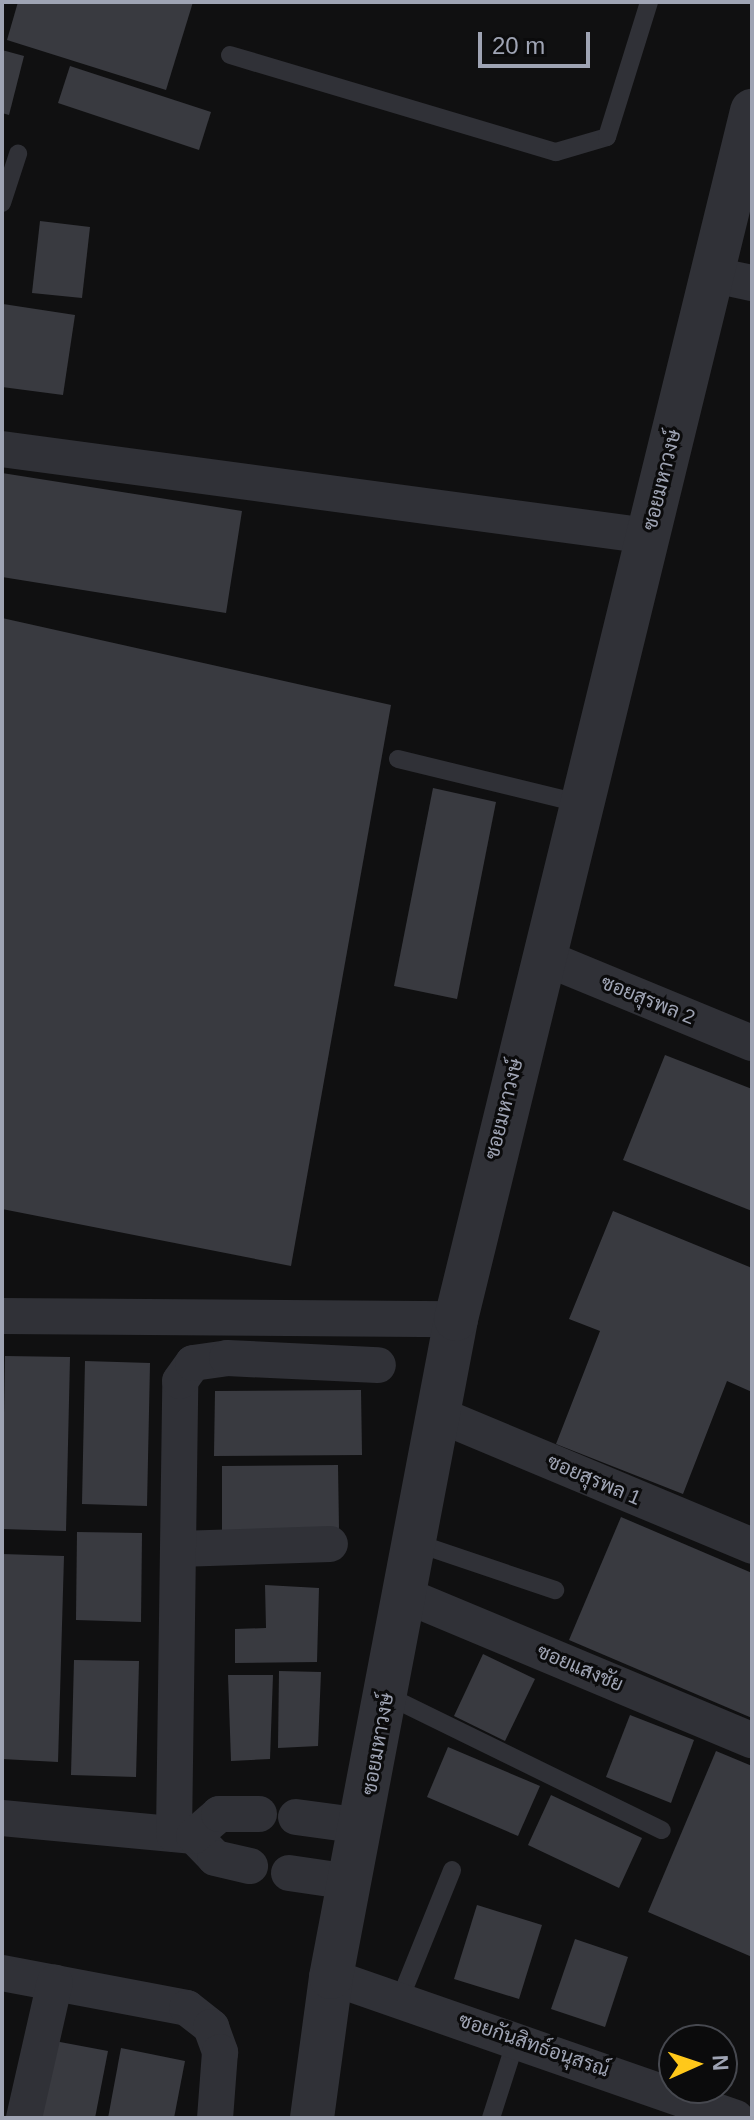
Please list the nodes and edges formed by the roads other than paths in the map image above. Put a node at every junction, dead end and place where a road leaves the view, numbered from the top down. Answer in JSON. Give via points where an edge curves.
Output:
{"nodes":[{"id":1,"x":649,"y":2,"type":"edge"},
{"id":2,"x":230,"y":55,"type":"dead end"},
{"id":3,"x":752,"y":111,"type":"edge"},
{"id":4,"x":18,"y":154,"type":"dead end"},
{"id":5,"x":2,"y":203,"type":"edge"},
{"id":6,"x":733,"y":279,"type":"edge"},
{"id":7,"x":2,"y":449,"type":"edge"},
{"id":8,"x":648,"y":536,"type":"junction"},
{"id":9,"x":398,"y":759,"type":"dead end"},
{"id":10,"x":582,"y":804,"type":"junction"},
{"id":11,"x":543,"y":957,"type":"junction"},
{"id":12,"x":752,"y":1043,"type":"edge"},
{"id":13,"x":2,"y":1316,"type":"edge"},
{"id":14,"x":456,"y":1319,"type":"junction"},
{"id":15,"x":378,"y":1365,"type":"dead end"},
{"id":16,"x":437,"y":1414,"type":"junction"},
{"id":17,"x":416,"y":1543,"type":"junction"},
{"id":18,"x":330,"y":1544,"type":"dead end"},
{"id":19,"x":752,"y":1546,"type":"edge"},
{"id":20,"x":178,"y":1549,"type":"junction"},
{"id":21,"x":555,"y":1590,"type":"dead end"},
{"id":22,"x":407,"y":1596,"type":"junction"},
{"id":23,"x":386,"y":1695,"type":"junction"},
{"id":24,"x":752,"y":1740,"type":"edge"},
{"id":25,"x":259,"y":1814,"type":"dead end"},
{"id":26,"x":296,"y":1817,"type":"dead end"},
{"id":27,"x":2,"y":1818,"type":"edge"},
{"id":28,"x":363,"y":1826,"type":"junction"},
{"id":29,"x":662,"y":1830,"type":"dead end"},
{"id":30,"x":184,"y":1835,"type":"junction"},
{"id":31,"x":250,"y":1866,"type":"dead end"},
{"id":32,"x":452,"y":1870,"type":"dead end"},
{"id":33,"x":289,"y":1873,"type":"dead end"},
{"id":34,"x":350,"y":1882,"type":"junction"},
{"id":35,"x":2,"y":1973,"type":"edge"},
{"id":36,"x":331,"y":1977,"type":"junction"},
{"id":37,"x":55,"y":1982,"type":"junction"},
{"id":38,"x":400,"y":1999,"type":"junction"},
{"id":39,"x":517,"y":2037,"type":"junction"},
{"id":40,"x":24,"y":2118,"type":"edge"},
{"id":41,"x":215,"y":2118,"type":"edge"},
{"id":42,"x":312,"y":2118,"type":"edge"},
{"id":43,"x":491,"y":2118,"type":"edge"},
{"id":44,"x":736,"y":2118,"type":"edge"}],
"edges":[{"from":1,"to":2,"type":"lane","via":[[607,137],[556,152]]},
{"from":3,"to":6,"type":"street","name":"ซอยมหาวงษ์"},
{"from":4,"to":5,"type":"lane"},
{"from":6,"to":8,"type":"street","name":"ซอยมหาวงษ์"},
{"from":7,"to":8,"type":"street"},
{"from":8,"to":10,"type":"street","name":"ซอยมหาวงษ์"},
{"from":9,"to":10,"type":"lane"},
{"from":10,"to":11,"type":"street","name":"ซอยมหาวงษ์"},
{"from":11,"to":12,"type":"street","name":"ซอยสุรพล 2"},
{"from":11,"to":14,"type":"street","name":"ซอยมหาวงษ์"},
{"from":13,"to":14,"type":"street"},
{"from":14,"to":16,"type":"street","name":"ซอยมหาวงษ์"},
{"from":15,"to":20,"type":"street","via":[[227,1358],[187,1368]]},
{"from":16,"to":17,"type":"street","name":"ซอยมหาวงษ์"},
{"from":16,"to":19,"type":"street","name":"ซอยสุรพล 1"},
{"from":17,"to":21,"type":"lane"},
{"from":17,"to":22,"type":"street","name":"ซอยมหาวงษ์"},
{"from":18,"to":20,"type":"street"},
{"from":20,"to":30,"type":"street"},
{"from":22,"to":23,"type":"street","name":"ซอยมหาวงษ์"},
{"from":22,"to":24,"type":"street","name":"ซอยแสงชัย"},
{"from":23,"to":28,"type":"street","name":"ซอยมหาวงษ์"},
{"from":23,"to":29,"type":"lane"},
{"from":25,"to":30,"type":"street","via":[[219,1814]]},
{"from":26,"to":28,"type":"street"},
{"from":27,"to":30,"type":"street"},
{"from":28,"to":34,"type":"street","name":"ซอยมหาวงษ์"},
{"from":30,"to":31,"type":"street","via":[[215,1858]]},
{"from":32,"to":38,"type":"lane"},
{"from":33,"to":34,"type":"street"},
{"from":34,"to":36,"type":"street","name":"ซอยมหาวงษ์"},
{"from":35,"to":37,"type":"street"},
{"from":36,"to":38,"type":"street","name":"ซอยกันสิทธ์อนุสรณ์"},
{"from":36,"to":42,"type":"street","name":"ซอยมหาวงษ์"},
{"from":37,"to":40,"type":"street"},
{"from":37,"to":41,"type":"street","via":[[172,2004],[211,2027],[222,2088]]},
{"from":38,"to":39,"type":"street","name":"ซอยกันสิทธ์อนุสรณ์"},
{"from":39,"to":43,"type":"lane"},
{"from":39,"to":44,"type":"street","name":"ซอยกันสิทธ์อนุสรณ์"}]}
